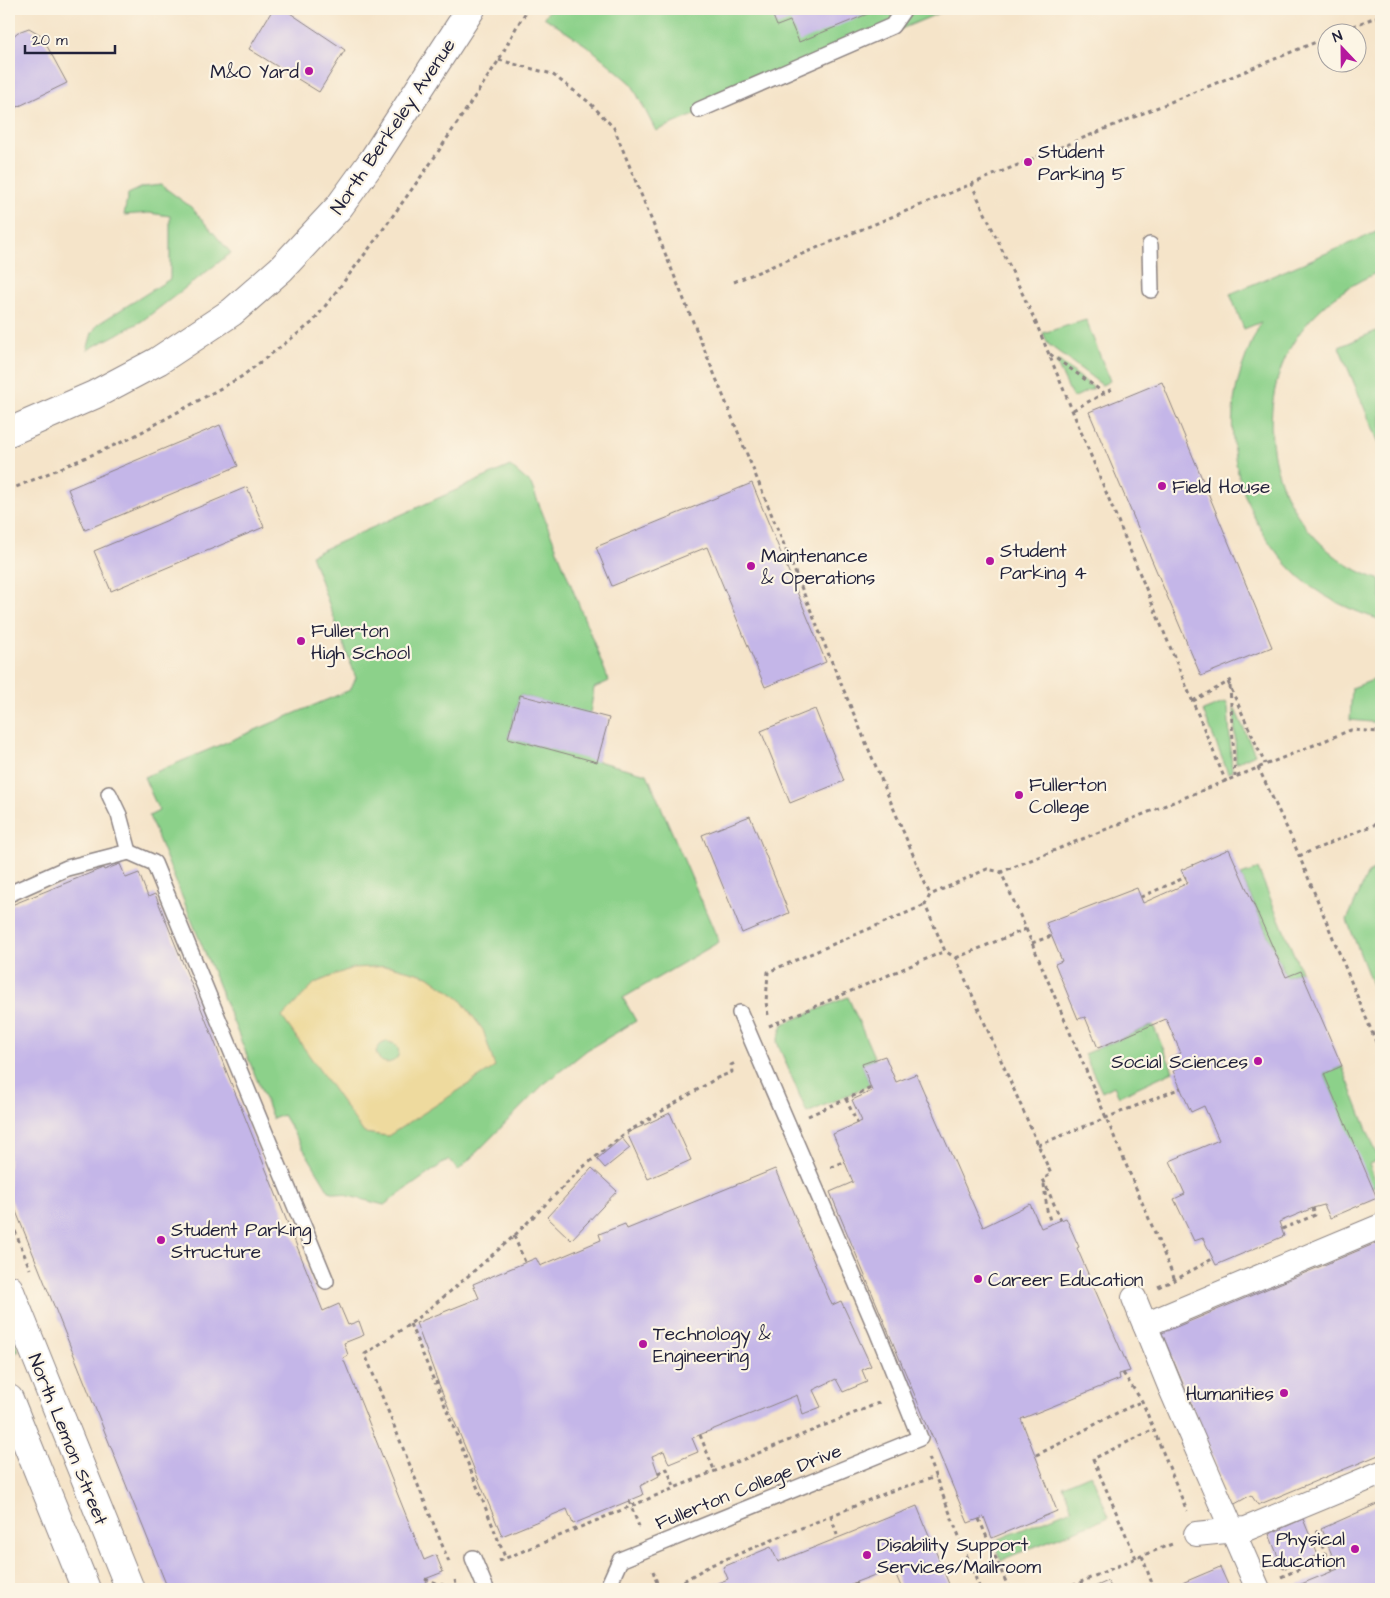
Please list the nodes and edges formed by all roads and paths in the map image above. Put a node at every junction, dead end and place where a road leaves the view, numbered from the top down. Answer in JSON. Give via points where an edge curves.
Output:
{"nodes":[{"id":1,"x":472,"y":9,"type":"edge"},
{"id":2,"x":904,"y":9,"type":"edge"},
{"id":3,"x":1381,"y":15,"type":"edge"},
{"id":4,"x":1363,"y":22,"type":"edge"},
{"id":5,"x":1318,"y":41,"type":"edge"},
{"id":6,"x":499,"y":60,"type":"dead end"},
{"id":7,"x":699,"y":110,"type":"dead end"},
{"id":8,"x":971,"y":183,"type":"junction"},
{"id":9,"x":1150,"y":245,"type":"dead end"},
{"id":10,"x":734,"y":282,"type":"dead end"},
{"id":11,"x":1151,"y":290,"type":"dead end"},
{"id":12,"x":1048,"y":354,"type":"junction"},
{"id":13,"x":1112,"y":389,"type":"dead end"},
{"id":14,"x":1104,"y":394,"type":"junction"},
{"id":15,"x":1073,"y":410,"type":"junction"},
{"id":16,"x":9,"y":432,"type":"edge"},
{"id":17,"x":1232,"y":680,"type":"dead end"},
{"id":18,"x":1229,"y":684,"type":"junction"},
{"id":19,"x":1193,"y":701,"type":"junction"},
{"id":20,"x":1381,"y":732,"type":"edge"},
{"id":21,"x":1265,"y":764,"type":"junction"},
{"id":22,"x":1258,"y":767,"type":"junction"},
{"id":23,"x":1235,"y":778,"type":"junction"},
{"id":24,"x":1226,"y":782,"type":"junction"},
{"id":25,"x":109,"y":794,"type":"dead end"},
{"id":26,"x":1381,"y":822,"type":"edge"},
{"id":27,"x":129,"y":852,"type":"junction"},
{"id":28,"x":1299,"y":856,"type":"junction"},
{"id":29,"x":1002,"y":872,"type":"junction"},
{"id":30,"x":1186,"y":877,"type":"dead end"},
{"id":31,"x":9,"y":894,"type":"edge"},
{"id":32,"x":930,"y":894,"type":"junction"},
{"id":33,"x":1141,"y":897,"type":"dead end"},
{"id":34,"x":926,"y":905,"type":"junction"},
{"id":35,"x":1026,"y":928,"type":"junction"},
{"id":36,"x":1051,"y":936,"type":"dead end"},
{"id":37,"x":1032,"y":943,"type":"junction"},
{"id":38,"x":945,"y":951,"type":"junction"},
{"id":39,"x":956,"y":958,"type":"junction"},
{"id":40,"x":768,"y":972,"type":"dead end"},
{"id":41,"x":740,"y":1013,"type":"dead end"},
{"id":42,"x":769,"y":1026,"type":"dead end"},
{"id":43,"x":758,"y":1054,"type":"junction"},
{"id":44,"x":1381,"y":1054,"type":"edge"},
{"id":45,"x":872,"y":1088,"type":"dead end"},
{"id":46,"x":1180,"y":1088,"type":"dead end"},
{"id":47,"x":846,"y":1099,"type":"junction"},
{"id":48,"x":804,"y":1118,"type":"dead end"},
{"id":49,"x":1107,"y":1118,"type":"junction"},
{"id":50,"x":857,"y":1123,"type":"dead end"},
{"id":51,"x":1038,"y":1145,"type":"junction"},
{"id":52,"x":1043,"y":1178,"type":"junction"},
{"id":53,"x":1313,"y":1208,"type":"dead end"},
{"id":54,"x":1061,"y":1220,"type":"dead end"},
{"id":55,"x":1051,"y":1224,"type":"dead end"},
{"id":56,"x":1381,"y":1226,"type":"edge"},
{"id":57,"x":1282,"y":1229,"type":"dead end"},
{"id":58,"x":514,"y":1236,"type":"junction"},
{"id":59,"x":1212,"y":1259,"type":"dead end"},
{"id":60,"x":525,"y":1262,"type":"dead end"},
{"id":61,"x":326,"y":1281,"type":"dead end"},
{"id":62,"x":9,"y":1288,"type":"edge"},
{"id":63,"x":1134,"y":1298,"type":"dead end"},
{"id":64,"x":410,"y":1324,"type":"junction"},
{"id":65,"x":1145,"y":1325,"type":"junction"},
{"id":66,"x":1123,"y":1373,"type":"dead end"},
{"id":67,"x":438,"y":1382,"type":"dead end"},
{"id":68,"x":438,"y":1388,"type":"dead end"},
{"id":69,"x":1171,"y":1389,"type":"junction"},
{"id":70,"x":903,"y":1395,"type":"junction"},
{"id":71,"x":9,"y":1399,"type":"edge"},
{"id":72,"x":1142,"y":1401,"type":"junction"},
{"id":73,"x":1154,"y":1429,"type":"junction"},
{"id":74,"x":700,"y":1435,"type":"dead end"},
{"id":75,"x":920,"y":1438,"type":"junction"},
{"id":76,"x":1036,"y":1455,"type":"dead end"},
{"id":77,"x":715,"y":1472,"type":"junction"},
{"id":78,"x":658,"y":1473,"type":"dead end"},
{"id":79,"x":1381,"y":1473,"type":"edge"},
{"id":80,"x":936,"y":1477,"type":"junction"},
{"id":81,"x":676,"y":1488,"type":"junction"},
{"id":82,"x":628,"y":1501,"type":"dead end"},
{"id":83,"x":631,"y":1506,"type":"junction"},
{"id":84,"x":831,"y":1516,"type":"junction"},
{"id":85,"x":979,"y":1519,"type":"dead end"},
{"id":86,"x":1313,"y":1521,"type":"dead end"},
{"id":87,"x":1231,"y":1531,"type":"junction"},
{"id":88,"x":1196,"y":1534,"type":"junction"},
{"id":89,"x":838,"y":1538,"type":"dead end"},
{"id":90,"x":1142,"y":1556,"type":"junction"},
{"id":91,"x":1327,"y":1557,"type":"junction"},
{"id":92,"x":473,"y":1558,"type":"dead end"},
{"id":93,"x":505,"y":1558,"type":"junction"},
{"id":94,"x":1136,"y":1558,"type":"junction"},
{"id":95,"x":450,"y":1564,"type":"dead end"},
{"id":96,"x":1332,"y":1571,"type":"dead end"},
{"id":97,"x":454,"y":1573,"type":"dead end"},
{"id":98,"x":480,"y":1574,"type":"junction"},
{"id":99,"x":425,"y":1579,"type":"dead end"},
{"id":100,"x":855,"y":1582,"type":"dead end"},
{"id":101,"x":1155,"y":1588,"type":"edge"},
{"id":102,"x":1258,"y":1588,"type":"edge"},
{"id":103,"x":86,"y":1589,"type":"edge"},
{"id":104,"x":130,"y":1589,"type":"edge"},
{"id":105,"x":456,"y":1589,"type":"edge"},
{"id":106,"x":486,"y":1589,"type":"edge"},
{"id":107,"x":608,"y":1589,"type":"edge"},
{"id":108,"x":670,"y":1589,"type":"edge"},
{"id":109,"x":857,"y":1589,"type":"edge"},
{"id":110,"x":980,"y":1589,"type":"edge"},
{"id":111,"x":1009,"y":1589,"type":"edge"},
{"id":112,"x":1065,"y":1589,"type":"edge"}],
"edges":[{"from":1,"to":16,"type":"street","name":"North Berkeley Avenue","via":[[339,208],[281,269],[232,312],[158,361],[94,395]]},
{"from":2,"to":7,"type":"lane","via":[[892,26]]},
{"from":3,"to":4,"type":"path"},
{"from":5,"to":8,"type":"path"},
{"from":6,"to":32,"type":"path","via":[[552,74],[590,103],[614,128]]},
{"from":8,"to":10,"type":"path"},
{"from":8,"to":12,"type":"path"},
{"from":9,"to":11,"type":"lane"},
{"from":12,"to":14,"type":"path"},
{"from":12,"to":15,"type":"path"},
{"from":13,"to":14,"type":"path"},
{"from":14,"to":15,"type":"path"},
{"from":15,"to":19,"type":"path"},
{"from":17,"to":18,"type":"path"},
{"from":18,"to":19,"type":"path"},
{"from":18,"to":21,"type":"path"},
{"from":18,"to":23,"type":"path"},
{"from":19,"to":24,"type":"path"},
{"from":20,"to":21,"type":"path","via":[[1351,730]]},
{"from":21,"to":22,"type":"path"},
{"from":22,"to":23,"type":"path"},
{"from":22,"to":28,"type":"path"},
{"from":23,"to":24,"type":"path"},
{"from":24,"to":29,"type":"path"},
{"from":25,"to":27,"type":"lane","via":[[119,815]]},
{"from":26,"to":28,"type":"path"},
{"from":27,"to":31,"type":"lane","via":[[67,868]]},
{"from":27,"to":61,"type":"lane","via":[[154,863]]},
{"from":28,"to":44,"type":"path"},
{"from":29,"to":32,"type":"path","via":[[987,869]]},
{"from":29,"to":35,"type":"path"},
{"from":30,"to":33,"type":"path"},
{"from":32,"to":34,"type":"path"},
{"from":34,"to":38,"type":"path"},
{"from":34,"to":40,"type":"path"},
{"from":35,"to":37,"type":"path"},
{"from":35,"to":39,"type":"path"},
{"from":36,"to":37,"type":"path"},
{"from":37,"to":49,"type":"path"},
{"from":38,"to":39,"type":"path"},
{"from":38,"to":42,"type":"path"},
{"from":39,"to":51,"type":"path"},
{"from":41,"to":43,"type":"lane"},
{"from":43,"to":58,"type":"path","via":[[731,1065],[732,1072],[624,1134],[582,1168]]},
{"from":43,"to":70,"type":"lane"},
{"from":45,"to":47,"type":"path"},
{"from":46,"to":49,"type":"path"},
{"from":47,"to":48,"type":"path"},
{"from":47,"to":50,"type":"path"},
{"from":49,"to":51,"type":"path"},
{"from":49,"to":59,"type":"path","via":[[1175,1280]]},
{"from":51,"to":52,"type":"path","via":[[1051,1174]]},
{"from":52,"to":54,"type":"path"},
{"from":52,"to":55,"type":"path"},
{"from":53,"to":57,"type":"path","via":[[1315,1215]]},
{"from":56,"to":65,"type":"street"},
{"from":58,"to":60,"type":"path"},
{"from":58,"to":64,"type":"path"},
{"from":62,"to":104,"type":"street","name":"North Lemon Street"},
{"from":63,"to":65,"type":"street"},
{"from":64,"to":67,"type":"path","via":[[435,1383]]},
{"from":64,"to":95,"type":"path","via":[[365,1354]]},
{"from":65,"to":69,"type":"street"},
{"from":66,"to":72,"type":"path"},
{"from":68,"to":93,"type":"path"},
{"from":69,"to":72,"type":"path"},
{"from":69,"to":87,"type":"street"},
{"from":70,"to":75,"type":"lane"},
{"from":70,"to":77,"type":"path"},
{"from":71,"to":103,"type":"street"},
{"from":72,"to":73,"type":"path"},
{"from":72,"to":76,"type":"path"},
{"from":73,"to":88,"type":"path"},
{"from":73,"to":94,"type":"path","via":[[1093,1459]]},
{"from":74,"to":77,"type":"path"},
{"from":75,"to":80,"type":"path"},
{"from":75,"to":107,"type":"lane","name":"Fullerton College Drive","via":[[620,1560]]},
{"from":77,"to":81,"type":"path"},
{"from":78,"to":81,"type":"path","via":[[668,1469]]},
{"from":79,"to":87,"type":"street","via":[[1246,1530]]},
{"from":80,"to":84,"type":"path","via":[[891,1491]]},
{"from":80,"to":110,"type":"path"},
{"from":81,"to":83,"type":"path"},
{"from":82,"to":83,"type":"path"},
{"from":83,"to":93,"type":"path"},
{"from":84,"to":89,"type":"path"},
{"from":84,"to":108,"type":"path","via":[[709,1566]]},
{"from":85,"to":111,"type":"path"},
{"from":86,"to":91,"type":"path"},
{"from":87,"to":88,"type":"street"},
{"from":87,"to":102,"type":"street"},
{"from":88,"to":90,"type":"path"},
{"from":90,"to":94,"type":"path"},
{"from":90,"to":101,"type":"path"},
{"from":91,"to":96,"type":"path"},
{"from":91,"to":102,"type":"path"},
{"from":92,"to":98,"type":"lane"},
{"from":93,"to":98,"type":"path"},
{"from":94,"to":112,"type":"path"},
{"from":97,"to":105,"type":"path"},
{"from":98,"to":106,"type":"lane"},
{"from":99,"to":105,"type":"path"},
{"from":100,"to":109,"type":"path"}]}
